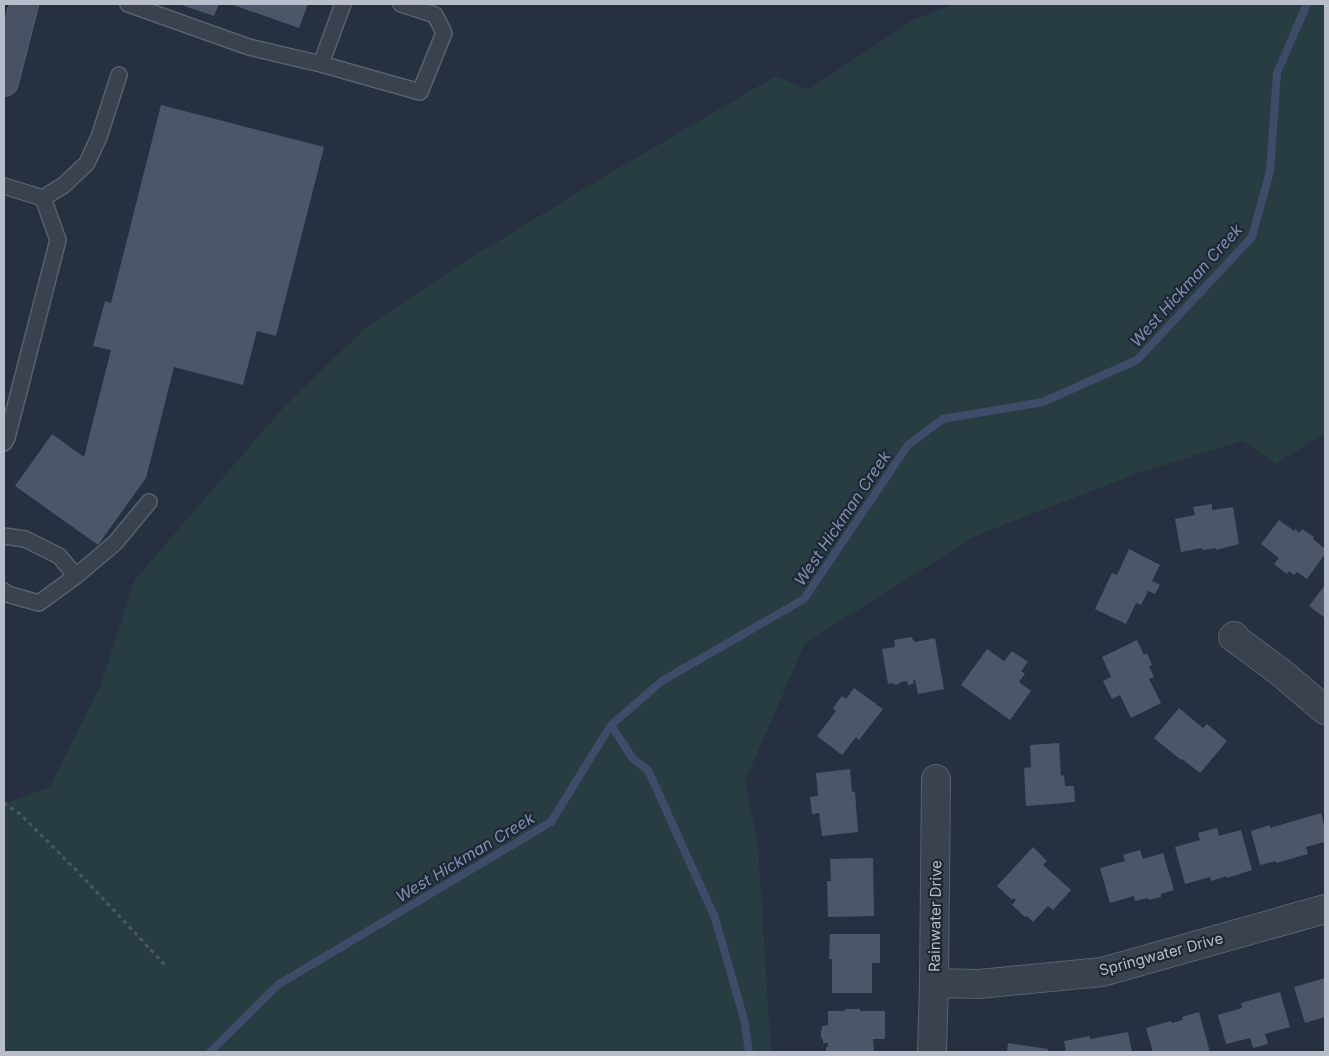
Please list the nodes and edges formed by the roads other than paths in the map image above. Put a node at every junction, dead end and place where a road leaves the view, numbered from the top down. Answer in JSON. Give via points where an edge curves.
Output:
{"nodes":[{"id":1,"x":24,"y":4,"type":"edge"},
{"id":2,"x":128,"y":4,"type":"edge"},
{"id":3,"x":343,"y":4,"type":"edge"},
{"id":4,"x":402,"y":4,"type":"edge"},
{"id":5,"x":321,"y":64,"type":"junction"},
{"id":6,"x":119,"y":75,"type":"dead end"},
{"id":7,"x":4,"y":82,"type":"edge"},
{"id":8,"x":4,"y":186,"type":"edge"},
{"id":9,"x":42,"y":198,"type":"junction"},
{"id":10,"x":4,"y":442,"type":"edge"},
{"id":11,"x":149,"y":502,"type":"dead end"},
{"id":12,"x":4,"y":536,"type":"edge"},
{"id":13,"x":76,"y":576,"type":"junction"},
{"id":14,"x":4,"y":591,"type":"edge"},
{"id":15,"x":1234,"y":636,"type":"dead end"},
{"id":16,"x":1325,"y":710,"type":"edge"},
{"id":17,"x":936,"y":779,"type":"dead end"},
{"id":18,"x":1325,"y":909,"type":"edge"},
{"id":19,"x":934,"y":982,"type":"junction"},
{"id":20,"x":932,"y":1052,"type":"edge"}],
"edges":[{"from":1,"to":7,"type":"street"},
{"from":2,"to":5,"type":"lane","via":[[249,47]]},
{"from":3,"to":5,"type":"lane"},
{"from":4,"to":5,"type":"lane","via":[[435,16],[444,33],[420,92]]},
{"from":6,"to":9,"type":"lane","via":[[87,163],[64,185]]},
{"from":8,"to":9,"type":"lane"},
{"from":9,"to":10,"type":"lane","via":[[58,240]]},
{"from":11,"to":13,"type":"lane","via":[[115,543]]},
{"from":12,"to":13,"type":"lane","via":[[25,539],[59,556]]},
{"from":13,"to":14,"type":"lane","via":[[39,603]]},
{"from":15,"to":16,"type":"street","via":[[1280,670]]},
{"from":17,"to":19,"type":"street","name":"Rainwater Drive"},
{"from":18,"to":19,"type":"street","name":"Springwater Drive","via":[[1102,972],[979,984]]},
{"from":19,"to":20,"type":"street","name":"Rainwater Drive"}]}
